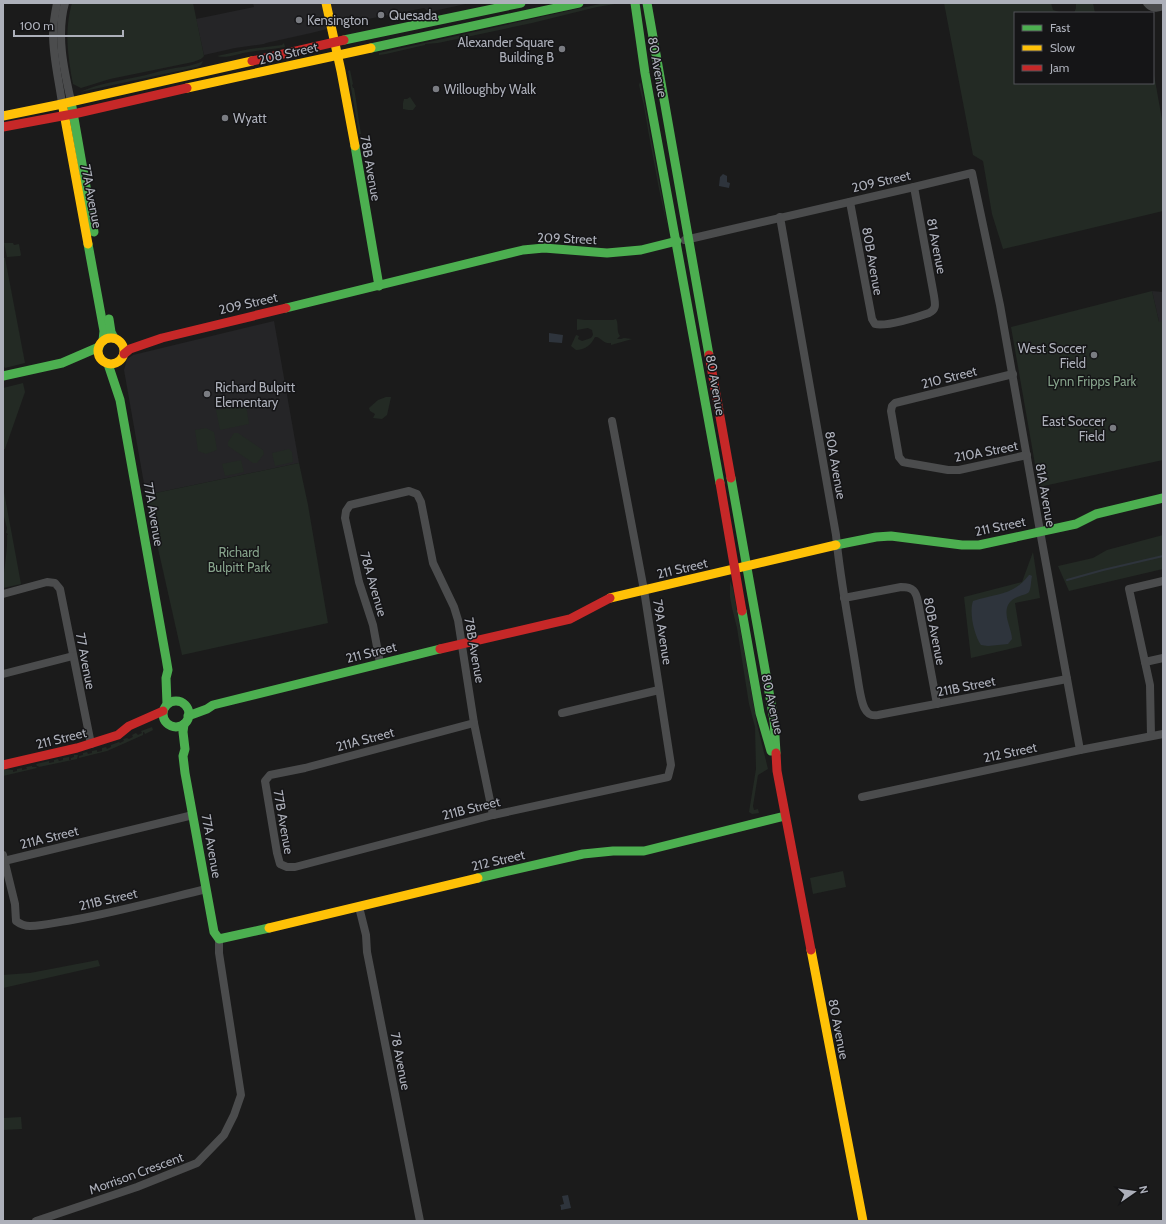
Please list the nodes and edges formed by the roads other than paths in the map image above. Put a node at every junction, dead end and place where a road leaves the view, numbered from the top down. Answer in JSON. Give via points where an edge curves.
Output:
{"nodes":[{"id":1,"x":57,"y":3,"type":"edge"},
{"id":2,"x":65,"y":3,"type":"edge"},
{"id":3,"x":326,"y":3,"type":"edge"},
{"id":4,"x":521,"y":3,"type":"edge"},
{"id":5,"x":580,"y":3,"type":"edge"},
{"id":6,"x":634,"y":3,"type":"edge"},
{"id":7,"x":647,"y":3,"type":"edge"},
{"id":8,"x":1147,"y":3,"type":"edge"},
{"id":9,"x":1163,"y":6,"type":"edge"},
{"id":10,"x":335,"y":42,"type":"junction"},
{"id":11,"x":337,"y":55,"type":"junction"},
{"id":12,"x":67,"y":102,"type":"junction"},
{"id":13,"x":68,"y":114,"type":"junction"},
{"id":14,"x":3,"y":116,"type":"edge"},
{"id":15,"x":3,"y":127,"type":"edge"},
{"id":16,"x":972,"y":173,"type":"joint"},
{"id":17,"x":914,"y":187,"type":"junction"},
{"id":18,"x":850,"y":202,"type":"junction"},
{"id":19,"x":780,"y":217,"type":"junction"},
{"id":20,"x":688,"y":239,"type":"junction"},
{"id":21,"x":677,"y":242,"type":"junction"},
{"id":22,"x":379,"y":286,"type":"junction"},
{"id":23,"x":875,"y":324,"type":"joint"},
{"id":24,"x":162,"y":338,"type":"junction"},
{"id":25,"x":118,"y":340,"type":"junction"},
{"id":26,"x":101,"y":344,"type":"junction"},
{"id":27,"x":122,"y":358,"type":"junction"},
{"id":28,"x":105,"y":362,"type":"junction"},
{"id":29,"x":62,"y":363,"type":"junction"},
{"id":30,"x":1013,"y":374,"type":"junction"},
{"id":31,"x":3,"y":376,"type":"edge"},
{"id":32,"x":120,"y":400,"type":"junction"},
{"id":33,"x":612,"y":421,"type":"dead end"},
{"id":34,"x":1027,"y":455,"type":"junction"},
{"id":35,"x":902,"y":462,"type":"joint"},
{"id":36,"x":1163,"y":498,"type":"edge"},
{"id":37,"x":346,"y":511,"type":"joint"},
{"id":38,"x":1040,"y":531,"type":"junction"},
{"id":39,"x":837,"y":545,"type":"junction"},
{"id":40,"x":747,"y":567,"type":"junction"},
{"id":41,"x":735,"y":569,"type":"junction"},
{"id":42,"x":1163,"y":581,"type":"edge"},
{"id":43,"x":644,"y":590,"type":"junction"},
{"id":44,"x":3,"y":594,"type":"edge"},
{"id":45,"x":844,"y":598,"type":"junction"},
{"id":46,"x":462,"y":644,"type":"junction"},
{"id":47,"x":73,"y":656,"type":"junction"},
{"id":48,"x":1163,"y":658,"type":"edge"},
{"id":49,"x":1145,"y":662,"type":"junction"},
{"id":50,"x":380,"y":663,"type":"junction"},
{"id":51,"x":168,"y":670,"type":"junction"},
{"id":52,"x":3,"y":674,"type":"edge"},
{"id":53,"x":1067,"y":679,"type":"junction"},
{"id":54,"x":659,"y":690,"type":"junction"},
{"id":55,"x":182,"y":704,"type":"junction"},
{"id":56,"x":936,"y":704,"type":"junction"},
{"id":57,"x":213,"y":705,"type":"junction"},
{"id":58,"x":165,"y":708,"type":"junction"},
{"id":59,"x":562,"y":713,"type":"dead end"},
{"id":60,"x":870,"y":715,"type":"joint"},
{"id":61,"x":186,"y":720,"type":"junction"},
{"id":62,"x":474,"y":723,"type":"junction"},
{"id":63,"x":169,"y":725,"type":"junction"},
{"id":64,"x":123,"y":732,"type":"junction"},
{"id":65,"x":1163,"y":734,"type":"edge"},
{"id":66,"x":1151,"y":736,"type":"junction"},
{"id":67,"x":91,"y":744,"type":"junction"},
{"id":68,"x":1080,"y":750,"type":"junction"},
{"id":69,"x":183,"y":756,"type":"junction"},
{"id":70,"x":3,"y":765,"type":"edge"},
{"id":71,"x":777,"y":771,"type":"junction"},
{"id":72,"x":668,"y":776,"type":"joint"},
{"id":73,"x":265,"y":781,"type":"joint"},
{"id":74,"x":862,"y":796,"type":"dead end"},
{"id":75,"x":193,"y":815,"type":"junction"},
{"id":76,"x":493,"y":815,"type":"junction"},
{"id":77,"x":785,"y":816,"type":"junction"},
{"id":78,"x":4,"y":858,"type":"edge"},
{"id":79,"x":282,"y":866,"type":"joint"},
{"id":80,"x":206,"y":889,"type":"junction"},
{"id":81,"x":359,"y":907,"type":"junction"},
{"id":82,"x":219,"y":939,"type":"junction"},
{"id":83,"x":36,"y":1221,"type":"edge"},
{"id":84,"x":420,"y":1221,"type":"edge"},
{"id":85,"x":863,"y":1221,"type":"edge"}],
"edges":[{"from":1,"to":12,"type":"street","via":[[53,36],[57,68]]},
{"from":2,"to":12,"type":"street","via":[[61,45]]},
{"from":3,"to":10,"type":"street","name":"78B Avenue"},
{"from":4,"to":10,"type":"street","name":"208 Street"},
{"from":5,"to":11,"type":"street","name":"208 Street"},
{"from":6,"to":21,"type":"street","name":"80 Avenue"},
{"from":7,"to":20,"type":"street","name":"80 Avenue"},
{"from":8,"to":9,"type":"street","via":[[1157,8]]},
{"from":10,"to":11,"type":"street","name":"78B Avenue"},
{"from":10,"to":12,"type":"street","name":"208 Street"},
{"from":11,"to":13,"type":"street","name":"208 Street"},
{"from":11,"to":22,"type":"street","name":"78B Avenue"},
{"from":12,"to":13,"type":"street","name":"77A Avenue"},
{"from":12,"to":14,"type":"street","name":"208 Street"},
{"from":13,"to":15,"type":"street","name":"208 Street"},
{"from":13,"to":25,"type":"street","name":"77A Avenue","via":[[111,332]]},
{"from":13,"to":26,"type":"street","name":"77A Avenue","via":[[104,331]]},
{"from":16,"to":17,"type":"street","name":"209 Street"},
{"from":16,"to":30,"type":"street","name":"81A Avenue"},
{"from":17,"to":18,"type":"street","name":"209 Street"},
{"from":17,"to":23,"type":"street","name":"81 Avenue","via":[[934,296],[934,310],[929,314],[888,324]]},
{"from":18,"to":19,"type":"street","name":"209 Street"},
{"from":18,"to":23,"type":"street","name":"80B Avenue","via":[[870,312]]},
{"from":19,"to":20,"type":"street","name":"209 Street"},
{"from":19,"to":39,"type":"street","name":"80A Avenue"},
{"from":20,"to":21,"type":"street","name":"209 Street"},
{"from":20,"to":40,"type":"street","name":"80 Avenue"},
{"from":21,"to":22,"type":"street","name":"209 Street","via":[[641,250],[607,253],[544,248],[523,250]]},
{"from":21,"to":41,"type":"street","name":"80 Avenue"},
{"from":22,"to":24,"type":"street","name":"209 Street"},
{"from":24,"to":25,"type":"street","name":"209 Street"},
{"from":24,"to":27,"type":"street","name":"209 Street","via":[[130,349]]},
{"from":25,"to":26,"type":"street","via":[[107,339]]},
{"from":25,"to":27,"type":"street","via":[[123,346]]},
{"from":26,"to":28,"type":"street","via":[[98,352]]},
{"from":26,"to":29,"type":"street"},
{"from":27,"to":28,"type":"street","via":[[112,364]]},
{"from":27,"to":32,"type":"street","via":[[118,368]]},
{"from":28,"to":29,"type":"street","via":[[93,359]]},
{"from":28,"to":32,"type":"street","name":"77A Avenue"},
{"from":29,"to":31,"type":"street"},
{"from":30,"to":34,"type":"street","name":"81A Avenue"},
{"from":30,"to":35,"type":"street","name":"210 Street","via":[[895,403],[891,411]]},
{"from":32,"to":51,"type":"street","name":"77A Avenue"},
{"from":33,"to":43,"type":"street","name":"79A Avenue"},
{"from":34,"to":35,"type":"street","name":"210A Street","via":[[959,470]]},
{"from":34,"to":38,"type":"street","name":"81A Avenue"},
{"from":36,"to":38,"type":"street","name":"211 Street","via":[[1096,514],[1076,524]]},
{"from":37,"to":46,"type":"street","name":"78B Avenue","via":[[350,505],[409,491],[417,494],[434,563],[454,607]]},
{"from":37,"to":50,"type":"street","name":"78A Avenue","via":[[345,518],[357,575],[373,625]]},
{"from":38,"to":39,"type":"street","name":"211 Street","via":[[979,545],[891,536]]},
{"from":38,"to":53,"type":"street","name":"81A Avenue"},
{"from":39,"to":40,"type":"street","name":"211 Street"},
{"from":39,"to":45,"type":"street","name":"80A Avenue"},
{"from":40,"to":41,"type":"street","name":"211 Street"},
{"from":40,"to":71,"type":"street","name":"80 Avenue","via":[[774,720]]},
{"from":41,"to":43,"type":"street","name":"211 Street"},
{"from":41,"to":71,"type":"street","name":"80 Avenue","via":[[760,713]]},
{"from":42,"to":49,"type":"street","via":[[1128,589]]},
{"from":43,"to":46,"type":"street","name":"211 Street","via":[[608,599],[570,619]]},
{"from":43,"to":54,"type":"street","name":"79A Avenue"},
{"from":44,"to":47,"type":"street","name":"77 Avenue","via":[[47,582],[55,583],[60,589]]},
{"from":45,"to":56,"type":"street","name":"80B Avenue","via":[[901,587],[915,591]]},
{"from":45,"to":60,"type":"street","name":"80A Avenue","via":[[864,707]]},
{"from":46,"to":50,"type":"street","name":"211 Street"},
{"from":46,"to":62,"type":"street","name":"78B Avenue"},
{"from":47,"to":52,"type":"street"},
{"from":47,"to":67,"type":"street","name":"77 Avenue"},
{"from":48,"to":49,"type":"street"},
{"from":49,"to":66,"type":"street","via":[[1150,685]]},
{"from":50,"to":57,"type":"street","name":"211 Street"},
{"from":51,"to":55,"type":"street","name":"77A Avenue"},
{"from":51,"to":58,"type":"street","name":"77A Avenue"},
{"from":53,"to":56,"type":"street","name":"211B Street"},
{"from":53,"to":68,"type":"street","name":"81A Avenue"},
{"from":54,"to":59,"type":"street"},
{"from":54,"to":72,"type":"street","name":"79A Avenue","via":[[671,765]]},
{"from":55,"to":57,"type":"street","name":"211 Street"},
{"from":55,"to":58,"type":"street","via":[[171,702]]},
{"from":55,"to":61,"type":"street","via":[[188,709]]},
{"from":56,"to":60,"type":"street","name":"211B Street"},
{"from":57,"to":61,"type":"street","name":"211 Street"},
{"from":58,"to":63,"type":"street","via":[[163,718]]},
{"from":58,"to":64,"type":"street","name":"211 Street","via":[[129,726]]},
{"from":61,"to":63,"type":"street","via":[[178,726]]},
{"from":61,"to":69,"type":"street","name":"77A Avenue"},
{"from":62,"to":73,"type":"street","name":"211A Street","via":[[270,775]]},
{"from":62,"to":76,"type":"street","name":"78B Avenue"},
{"from":63,"to":64,"type":"street","name":"211 Street","via":[[154,723],[131,732]]},
{"from":63,"to":69,"type":"street","name":"77A Avenue","via":[[178,750]]},
{"from":64,"to":67,"type":"street","name":"211 Street"},
{"from":65,"to":66,"type":"street","name":"212 Street"},
{"from":66,"to":68,"type":"street","name":"212 Street"},
{"from":67,"to":70,"type":"street","name":"211 Street"},
{"from":68,"to":74,"type":"street","name":"212 Street"},
{"from":69,"to":75,"type":"street","name":"77A Avenue"},
{"from":71,"to":77,"type":"street","name":"80 Avenue"},
{"from":72,"to":76,"type":"street","name":"211B Street"},
{"from":73,"to":79,"type":"street","name":"77B Avenue","via":[[276,853]]},
{"from":75,"to":78,"type":"street","name":"211A Street"},
{"from":75,"to":80,"type":"street","name":"77A Avenue"},
{"from":76,"to":79,"type":"street","name":"211B Street","via":[[295,867]]},
{"from":77,"to":81,"type":"street","name":"212 Street","via":[[644,851],[613,851],[553,860]]},
{"from":77,"to":85,"type":"street","name":"80 Avenue"},
{"from":78,"to":80,"type":"street","name":"211B Street","via":[[15,904],[16,921],[29,926],[86,917]]},
{"from":80,"to":82,"type":"street","name":"77A Avenue","via":[[214,932]]},
{"from":81,"to":82,"type":"street","name":"212 Street"},
{"from":81,"to":84,"type":"street","name":"78 Avenue"},
{"from":82,"to":83,"type":"street","name":"Morrison Crescent","via":[[241,1095],[224,1135],[197,1163],[137,1187]]}]}
